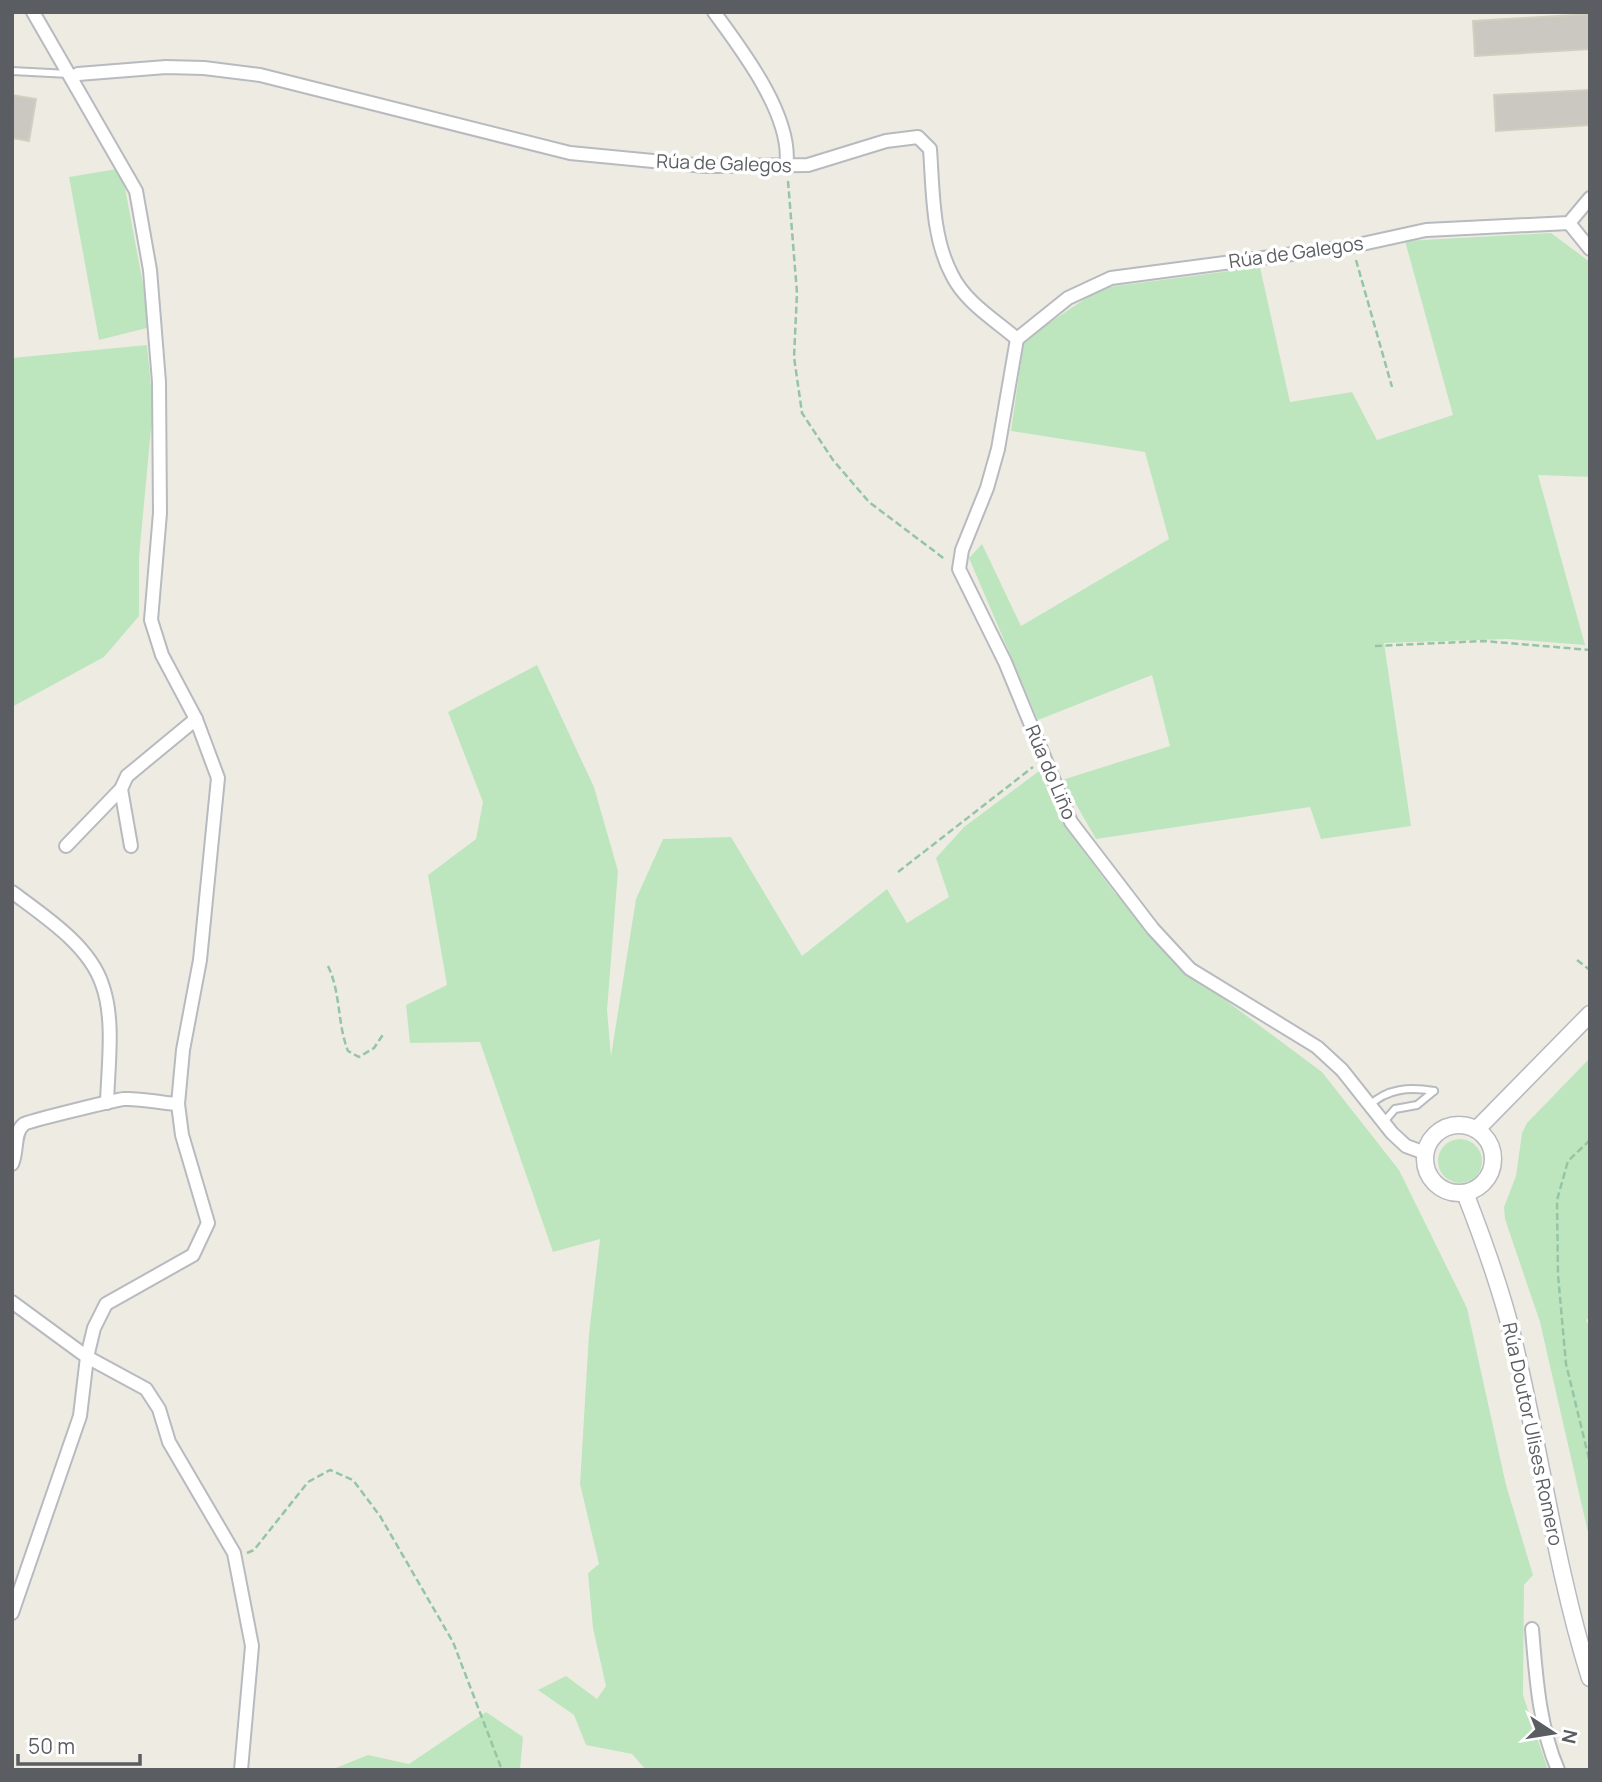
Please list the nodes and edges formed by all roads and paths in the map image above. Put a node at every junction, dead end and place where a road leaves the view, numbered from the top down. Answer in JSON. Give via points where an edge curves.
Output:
{"nodes":[{"id":1,"x":33,"y":12,"type":"edge"},
{"id":2,"x":714,"y":12,"type":"edge"},
{"id":3,"x":12,"y":71,"type":"edge"},
{"id":4,"x":70,"y":76,"type":"junction"},
{"id":5,"x":786,"y":167,"type":"junction"},
{"id":6,"x":1590,"y":198,"type":"edge"},
{"id":7,"x":1569,"y":223,"type":"junction"},
{"id":8,"x":1353,"y":246,"type":"junction"},
{"id":9,"x":1590,"y":249,"type":"edge"},
{"id":10,"x":1017,"y":339,"type":"junction"},
{"id":11,"x":1392,"y":387,"type":"dead end"},
{"id":12,"x":959,"y":569,"type":"junction"},
{"id":13,"x":1375,"y":646,"type":"dead end"},
{"id":14,"x":1590,"y":650,"type":"edge"},
{"id":15,"x":195,"y":719,"type":"junction"},
{"id":16,"x":1046,"y":762,"type":"junction"},
{"id":17,"x":121,"y":789,"type":"junction"},
{"id":18,"x":66,"y":846,"type":"dead end"},
{"id":19,"x":131,"y":846,"type":"dead end"},
{"id":20,"x":898,"y":872,"type":"dead end"},
{"id":21,"x":12,"y":892,"type":"edge"},
{"id":22,"x":1577,"y":960,"type":"dead end"},
{"id":23,"x":328,"y":966,"type":"dead end"},
{"id":24,"x":1590,"y":970,"type":"edge"},
{"id":25,"x":1590,"y":1014,"type":"edge"},
{"id":26,"x":384,"y":1033,"type":"dead end"},
{"id":27,"x":107,"y":1103,"type":"junction"},
{"id":28,"x":178,"y":1104,"type":"junction"},
{"id":29,"x":1369,"y":1106,"type":"junction"},
{"id":30,"x":1382,"y":1124,"type":"junction"},
{"id":31,"x":1477,"y":1129,"type":"junction"},
{"id":32,"x":15,"y":1133,"type":"edge"},
{"id":33,"x":1590,"y":1140,"type":"edge"},
{"id":34,"x":1425,"y":1153,"type":"junction"},
{"id":35,"x":12,"y":1164,"type":"edge"},
{"id":36,"x":1465,"y":1193,"type":"junction"},
{"id":37,"x":12,"y":1302,"type":"edge"},
{"id":38,"x":87,"y":1357,"type":"junction"},
{"id":39,"x":1590,"y":1463,"type":"edge"},
{"id":40,"x":234,"y":1553,"type":"junction"},
{"id":41,"x":12,"y":1613,"type":"edge"},
{"id":42,"x":1532,"y":1629,"type":"dead end"},
{"id":43,"x":1590,"y":1678,"type":"edge"},
{"id":44,"x":241,"y":1770,"type":"edge"},
{"id":45,"x":502,"y":1770,"type":"edge"},
{"id":46,"x":1558,"y":1770,"type":"edge"}],
"edges":[{"from":1,"to":4,"type":"street"},
{"from":2,"to":5,"type":"street","via":[[755,68],[777,116]]},
{"from":3,"to":4,"type":"lane"},
{"from":4,"to":5,"type":"street","name":"Rúa de Galegos","via":[[204,68],[260,75],[570,153],[705,166]]},
{"from":4,"to":15,"type":"street","via":[[136,191],[150,270],[159,382],[160,513],[151,620],[162,656]]},
{"from":5,"to":10,"type":"street","name":"Rúa de Galegos","via":[[910,136],[926,142],[940,244],[952,277],[975,304]]},
{"from":5,"to":12,"type":"path","via":[[797,293],[794,357],[802,413],[832,460],[869,502]]},
{"from":6,"to":7,"type":"street"},
{"from":7,"to":8,"type":"street","name":"Rúa de Galegos","via":[[1426,230]]},
{"from":7,"to":9,"type":"street"},
{"from":8,"to":10,"type":"street","name":"Rúa de Galegos","via":[[1111,278],[1068,298]]},
{"from":8,"to":11,"type":"path"},
{"from":10,"to":12,"type":"street","via":[[998,449]]},
{"from":12,"to":16,"type":"street","name":"Rúa do Liño","via":[[1006,663]]},
{"from":13,"to":14,"type":"path","via":[[1484,641]]},
{"from":15,"to":17,"type":"street","via":[[127,776]]},
{"from":15,"to":28,"type":"street","via":[[218,778],[200,960]]},
{"from":16,"to":20,"type":"path","via":[[1029,769]]},
{"from":16,"to":29,"type":"street","name":"Rúa do Liño","via":[[1071,822],[1190,970],[1317,1047],[1342,1070]]},
{"from":17,"to":18,"type":"street"},
{"from":17,"to":19,"type":"street"},
{"from":21,"to":27,"type":"street","via":[[53,923],[90,962],[102,982],[107,1003]]},
{"from":22,"to":24,"type":"path"},
{"from":23,"to":26,"type":"path","via":[[337,984],[338,1012],[348,1051],[359,1057],[374,1048]]},
{"from":25,"to":31,"type":"street"},
{"from":27,"to":28,"type":"street","via":[[123,1099]]},
{"from":27,"to":32,"type":"street","via":[[40,1116]]},
{"from":28,"to":38,"type":"street","via":[[182,1135],[208,1223],[204,1235],[193,1255],[106,1304]]},
{"from":29,"to":30,"type":"street","name":"Rúa do Liño"},
{"from":29,"to":30,"type":"lane","via":[[1380,1095],[1396,1090],[1434,1091],[1417,1105],[1395,1109]]},
{"from":30,"to":34,"type":"street","name":"Rúa do Liño","via":[[1406,1146]]},
{"from":31,"to":34,"type":"street","via":[[1445,1127]]},
{"from":31,"to":36,"type":"street","via":[[1491,1144],[1493,1165],[1483,1183]]},
{"from":32,"to":35,"type":"street"},
{"from":33,"to":39,"type":"path","via":[[1568,1161],[1557,1200],[1566,1364]]},
{"from":34,"to":36,"type":"street","via":[[1432,1180],[1446,1191]]},
{"from":36,"to":43,"type":"street","name":"Rúa Doutor Ulises Romero","via":[[1490,1257],[1511,1332]]},
{"from":37,"to":38,"type":"street"},
{"from":38,"to":40,"type":"street","via":[[146,1389],[159,1409],[169,1442]]},
{"from":38,"to":41,"type":"street","via":[[80,1416]]},
{"from":40,"to":44,"type":"street","via":[[252,1646]]},
{"from":40,"to":45,"type":"path","via":[[254,1550],[318,1475],[330,1470],[353,1480],[380,1516],[453,1642]]},
{"from":42,"to":46,"type":"street","via":[[1535,1673],[1549,1748]]}]}
